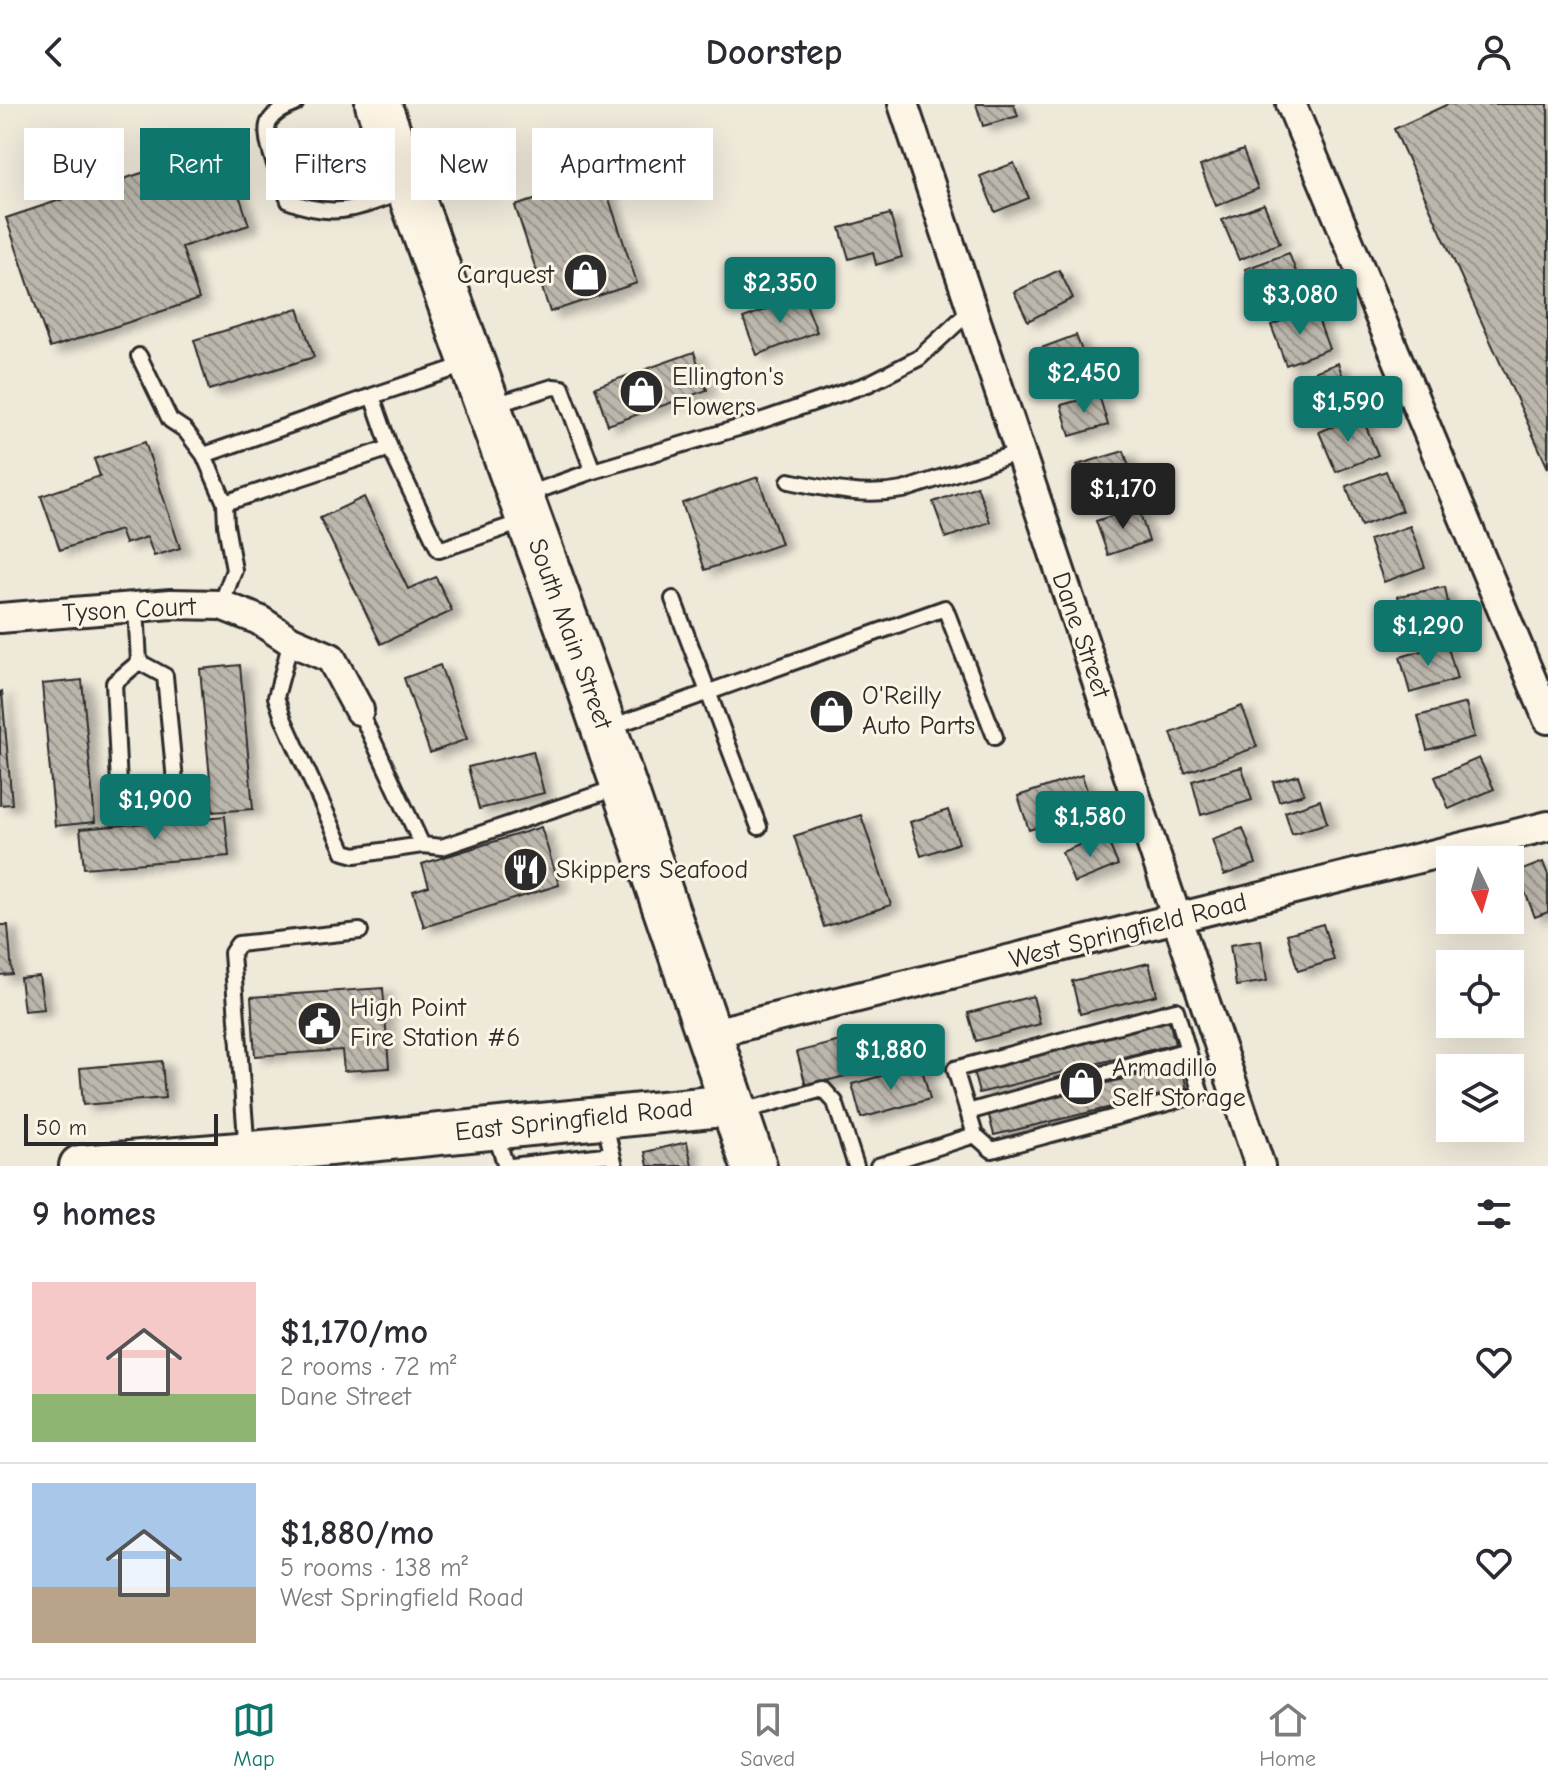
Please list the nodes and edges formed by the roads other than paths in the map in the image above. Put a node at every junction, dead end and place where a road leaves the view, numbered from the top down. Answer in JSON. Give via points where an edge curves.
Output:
{"nodes":[{"id":1,"x":295,"y":104,"type":"edge"},
{"id":2,"x":378,"y":104,"type":"edge"},
{"id":3,"x":903,"y":104,"type":"edge"},
{"id":4,"x":1291,"y":104,"type":"edge"},
{"id":5,"x":409,"y":190,"type":"junction"},
{"id":6,"x":972,"y":309,"type":"junction"},
{"id":7,"x":139,"y":356,"type":"dead end"},
{"id":8,"x":472,"y":363,"type":"junction"},
{"id":9,"x":372,"y":396,"type":"junction"},
{"id":10,"x":488,"y":407,"type":"junction"},
{"id":11,"x":390,"y":448,"type":"junction"},
{"id":12,"x":1020,"y":452,"type":"junction"},
{"id":13,"x":204,"y":455,"type":"junction"},
{"id":14,"x":593,"y":471,"type":"junction"},
{"id":15,"x":789,"y":481,"type":"dead end"},
{"id":16,"x":225,"y":503,"type":"junction"},
{"id":17,"x":525,"y":508,"type":"junction"},
{"id":18,"x":673,"y":599,"type":"dead end"},
{"id":19,"x":221,"y":605,"type":"junction"},
{"id":20,"x":136,"y":607,"type":"junction"},
{"id":21,"x":0,"y":618,"type":"edge"},
{"id":22,"x":291,"y":641,"type":"junction"},
{"id":23,"x":139,"y":662,"type":"junction"},
{"id":24,"x":707,"y":692,"type":"junction"},
{"id":25,"x":359,"y":710,"type":"joint"},
{"id":26,"x":1548,"y":719,"type":"edge"},
{"id":27,"x":604,"y":730,"type":"junction"},
{"id":28,"x":995,"y":737,"type":"dead end"},
{"id":29,"x":624,"y":786,"type":"junction"},
{"id":30,"x":1548,"y":826,"type":"edge"},
{"id":31,"x":759,"y":827,"type":"dead end"},
{"id":32,"x":422,"y":845,"type":"junction"},
{"id":33,"x":1176,"y":919,"type":"junction"},
{"id":34,"x":360,"y":931,"type":"dead end"},
{"id":35,"x":709,"y":1034,"type":"junction"},
{"id":36,"x":1188,"y":1050,"type":"junction"},
{"id":37,"x":734,"y":1109,"type":"junction"},
{"id":38,"x":968,"y":1112,"type":"junction"},
{"id":39,"x":494,"y":1128,"type":"junction"},
{"id":40,"x":975,"y":1135,"type":"junction"},
{"id":41,"x":610,"y":1146,"type":"edge"},
{"id":42,"x":247,"y":1152,"type":"junction"},
{"id":43,"x":80,"y":1166,"type":"edge"},
{"id":44,"x":506,"y":1166,"type":"edge"},
{"id":45,"x":512,"y":1166,"type":"edge"},
{"id":46,"x":754,"y":1166,"type":"edge"},
{"id":47,"x":856,"y":1166,"type":"edge"},
{"id":48,"x":878,"y":1166,"type":"edge"},
{"id":49,"x":1260,"y":1166,"type":"edge"}],
"edges":[{"from":1,"to":5,"type":"lane","via":[[269,122],[267,136],[289,201],[339,211]]},
{"from":2,"to":5,"type":"main road","name":"South Main Street"},
{"from":3,"to":6,"type":"street","name":"Dane Street"},
{"from":4,"to":26,"type":"street"},
{"from":5,"to":8,"type":"main road","name":"South Main Street"},
{"from":6,"to":12,"type":"street","name":"Dane Street"},
{"from":6,"to":14,"type":"lane","via":[[919,358],[868,384]]},
{"from":7,"to":13,"type":"lane","via":[[170,420]]},
{"from":8,"to":9,"type":"lane"},
{"from":8,"to":10,"type":"main road","name":"South Main Street"},
{"from":9,"to":11,"type":"lane"},
{"from":9,"to":13,"type":"lane"},
{"from":10,"to":14,"type":"lane","via":[[562,388]]},
{"from":10,"to":17,"type":"main road","name":"South Main Street"},
{"from":11,"to":16,"type":"lane"},
{"from":11,"to":17,"type":"lane","via":[[439,550]]},
{"from":12,"to":15,"type":"lane","via":[[884,493],[858,494]]},
{"from":12,"to":33,"type":"street","name":"Dane Street"},
{"from":13,"to":16,"type":"lane"},
{"from":14,"to":17,"type":"lane"},
{"from":16,"to":19,"type":"lane","via":[[234,570]]},
{"from":17,"to":27,"type":"main road","name":"South Main Street"},
{"from":18,"to":24,"type":"lane"},
{"from":19,"to":20,"type":"street","name":"Tyson Court"},
{"from":19,"to":22,"type":"street","name":"Tyson Court","via":[[259,620]]},
{"from":20,"to":21,"type":"street","name":"Tyson Court"},
{"from":20,"to":23,"type":"lane"},
{"from":22,"to":25,"type":"street","name":"Tyson Court","via":[[331,658]]},
{"from":22,"to":32,"type":"lane","via":[[276,697],[344,852]]},
{"from":23,"to":23,"type":"lane","via":[[165,676],[175,781],[169,790],[126,794],[119,785],[114,683]]},
{"from":24,"to":27,"type":"lane"},
{"from":24,"to":28,"type":"lane","via":[[945,608]]},
{"from":24,"to":31,"type":"lane"},
{"from":25,"to":32,"type":"lane"},
{"from":27,"to":29,"type":"main road","name":"South Main Street"},
{"from":29,"to":32,"type":"lane","via":[[442,847]]},
{"from":29,"to":35,"type":"main road","name":"South Main Street"},
{"from":30,"to":33,"type":"street","name":"West Springfield Road"},
{"from":33,"to":35,"type":"street","name":"West Springfield Road"},
{"from":33,"to":49,"type":"street","name":"Dane Street"},
{"from":34,"to":42,"type":"lane","via":[[238,944],[232,953]]},
{"from":35,"to":37,"type":"main road","name":"South Main Street"},
{"from":36,"to":38,"type":"lane"},
{"from":36,"to":38,"type":"lane","via":[[1176,1010],[955,1069]]},
{"from":36,"to":40,"type":"lane","via":[[1201,1094],[992,1150]]},
{"from":37,"to":41,"type":"street","name":"East Springfield Road"},
{"from":37,"to":46,"type":"main road","name":"South Main Street"},
{"from":37,"to":47,"type":"lane","via":[[823,1089],[835,1102]]},
{"from":38,"to":40,"type":"lane"},
{"from":39,"to":41,"type":"street","name":"East Springfield Road"},
{"from":39,"to":42,"type":"street","name":"East Springfield Road"},
{"from":39,"to":44,"type":"lane"},
{"from":40,"to":48,"type":"lane"},
{"from":41,"to":45,"type":"lane"},
{"from":42,"to":43,"type":"street","name":"East Springfield Road"}]}
